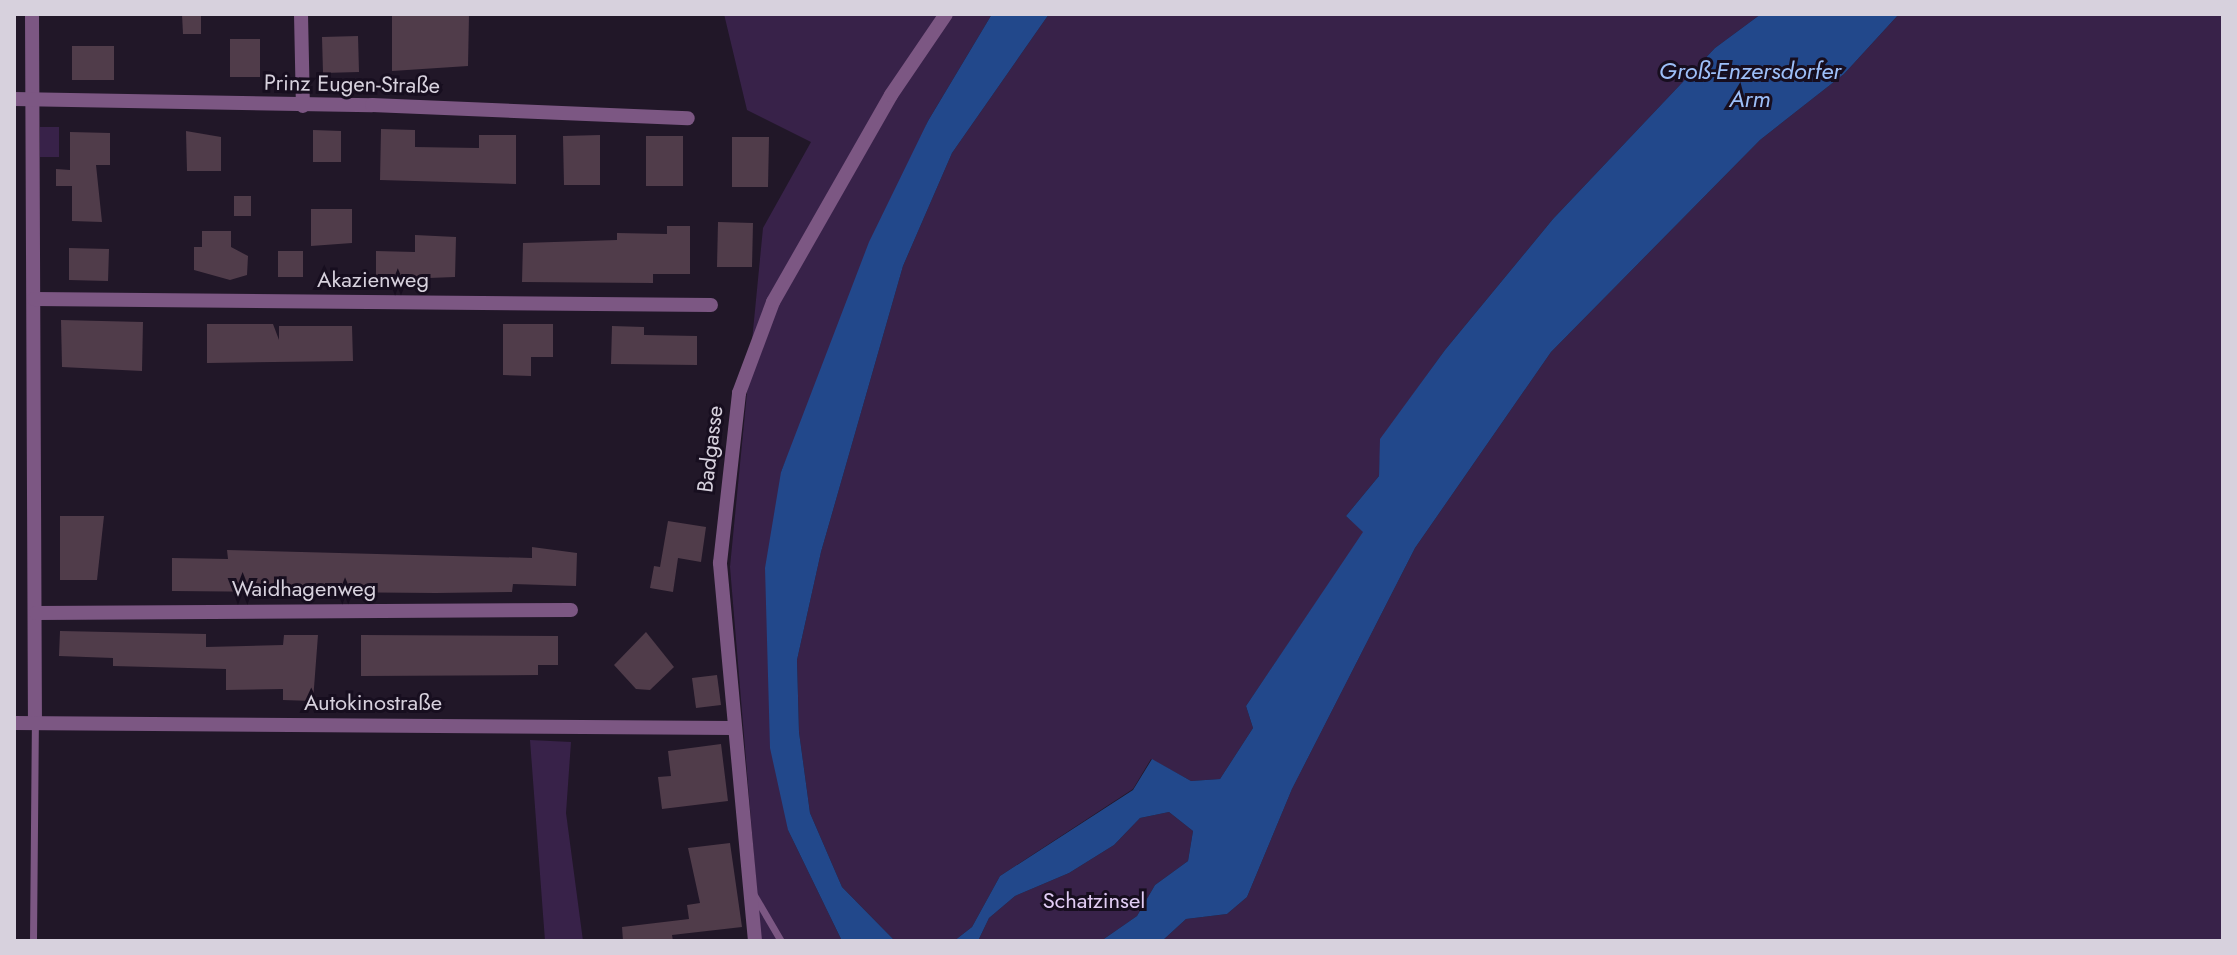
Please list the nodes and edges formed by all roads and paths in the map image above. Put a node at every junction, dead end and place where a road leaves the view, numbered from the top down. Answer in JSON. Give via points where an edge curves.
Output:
{"nodes":[{"id":1,"x":32,"y":14,"type":"edge"},
{"id":2,"x":301,"y":14,"type":"edge"},
{"id":3,"x":946,"y":14,"type":"edge"},
{"id":4,"x":14,"y":99,"type":"edge"},
{"id":5,"x":32,"y":99,"type":"junction"},
{"id":6,"x":303,"y":106,"type":"junction"},
{"id":7,"x":688,"y":118,"type":"dead end"},
{"id":8,"x":34,"y":299,"type":"junction"},
{"id":9,"x":711,"y":305,"type":"dead end"},
{"id":10,"x":571,"y":610,"type":"dead end"},
{"id":11,"x":36,"y":613,"type":"junction"},
{"id":12,"x":14,"y":723,"type":"edge"},
{"id":13,"x":35,"y":723,"type":"junction"},
{"id":14,"x":733,"y":728,"type":"junction"},
{"id":15,"x":748,"y":885,"type":"junction"},
{"id":16,"x":33,"y":941,"type":"edge"},
{"id":17,"x":755,"y":941,"type":"edge"},
{"id":18,"x":781,"y":941,"type":"edge"}],
"edges":[{"from":1,"to":5,"type":"street"},
{"from":2,"to":6,"type":"street"},
{"from":3,"to":14,"type":"street","name":"Badgasse","via":[[891,95],[773,302],[739,393],[720,563]]},
{"from":4,"to":5,"type":"street","name":"Prinz Eugen-Straße"},
{"from":5,"to":6,"type":"street","name":"Prinz Eugen-Straße"},
{"from":5,"to":8,"type":"street"},
{"from":6,"to":7,"type":"street","name":"Prinz Eugen-Straße"},
{"from":8,"to":9,"type":"street","name":"Akazienweg"},
{"from":8,"to":11,"type":"street"},
{"from":10,"to":11,"type":"street","name":"Waidhagenweg"},
{"from":11,"to":13,"type":"street"},
{"from":12,"to":13,"type":"street","name":"Autokinostraße"},
{"from":13,"to":14,"type":"street","name":"Autokinostraße"},
{"from":13,"to":16,"type":"lane"},
{"from":14,"to":15,"type":"street","name":"Badgasse"},
{"from":15,"to":17,"type":"street","name":"Badgasse"},
{"from":15,"to":18,"type":"lane"}]}
